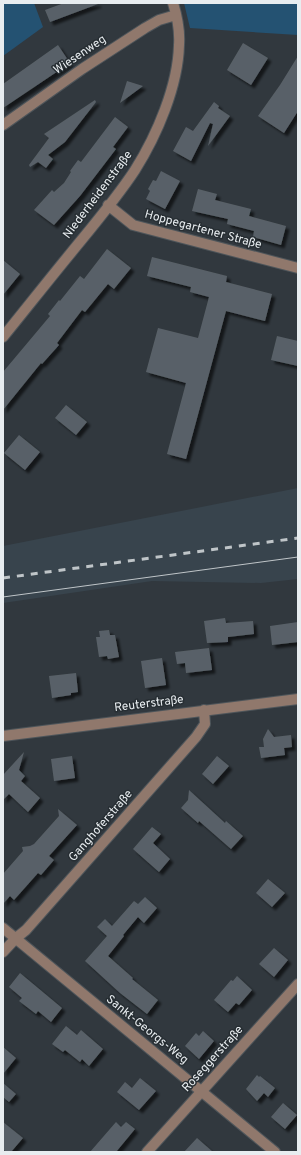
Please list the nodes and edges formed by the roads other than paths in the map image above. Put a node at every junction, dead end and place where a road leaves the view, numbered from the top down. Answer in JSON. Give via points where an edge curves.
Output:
{"nodes":[{"id":1,"x":173,"y":3,"type":"edge"},
{"id":2,"x":176,"y":15,"type":"junction"},
{"id":3,"x":3,"y":125,"type":"edge"},
{"id":4,"x":108,"y":205,"type":"junction"},
{"id":5,"x":298,"y":268,"type":"edge"},
{"id":6,"x":3,"y":337,"type":"edge"},
{"id":7,"x":298,"y":698,"type":"edge"},
{"id":8,"x":204,"y":710,"type":"junction"},
{"id":9,"x":3,"y":736,"type":"edge"},
{"id":10,"x":3,"y":928,"type":"edge"},
{"id":11,"x":16,"y":938,"type":"junction"},
{"id":12,"x":3,"y":952,"type":"edge"},
{"id":13,"x":298,"y":984,"type":"edge"},
{"id":14,"x":201,"y":1091,"type":"junction"},
{"id":15,"x":147,"y":1152,"type":"edge"},
{"id":16,"x":275,"y":1152,"type":"edge"}],
"edges":[{"from":1,"to":2,"type":"street","name":"Niederheidenstraße"},
{"from":2,"to":3,"type":"street","name":"Wiesenweg","via":[[144,28]]},
{"from":2,"to":4,"type":"street","name":"Niederheidenstraße","via":[[180,43],[167,103],[145,152]]},
{"from":4,"to":5,"type":"street","name":"Hoppegartener Straße","via":[[133,225]]},
{"from":4,"to":6,"type":"street","name":"Niederheidenstraße"},
{"from":7,"to":8,"type":"street","name":"Reuterstraße"},
{"from":8,"to":9,"type":"street","name":"Reuterstraße"},
{"from":8,"to":11,"type":"street","name":"Ganghoferstraße","via":[[205,724],[196,737],[26,930]]},
{"from":10,"to":11,"type":"street","name":"Sankt-Georgs-Weg"},
{"from":11,"to":12,"type":"street","name":"Ganghoferstraße"},
{"from":11,"to":14,"type":"street","name":"Sankt-Georgs-Weg"},
{"from":13,"to":14,"type":"street","name":"Roseggerstraße"},
{"from":14,"to":15,"type":"street","name":"Roseggerstraße"},
{"from":14,"to":16,"type":"street","name":"Sankt-Georgs-Weg"}]}
